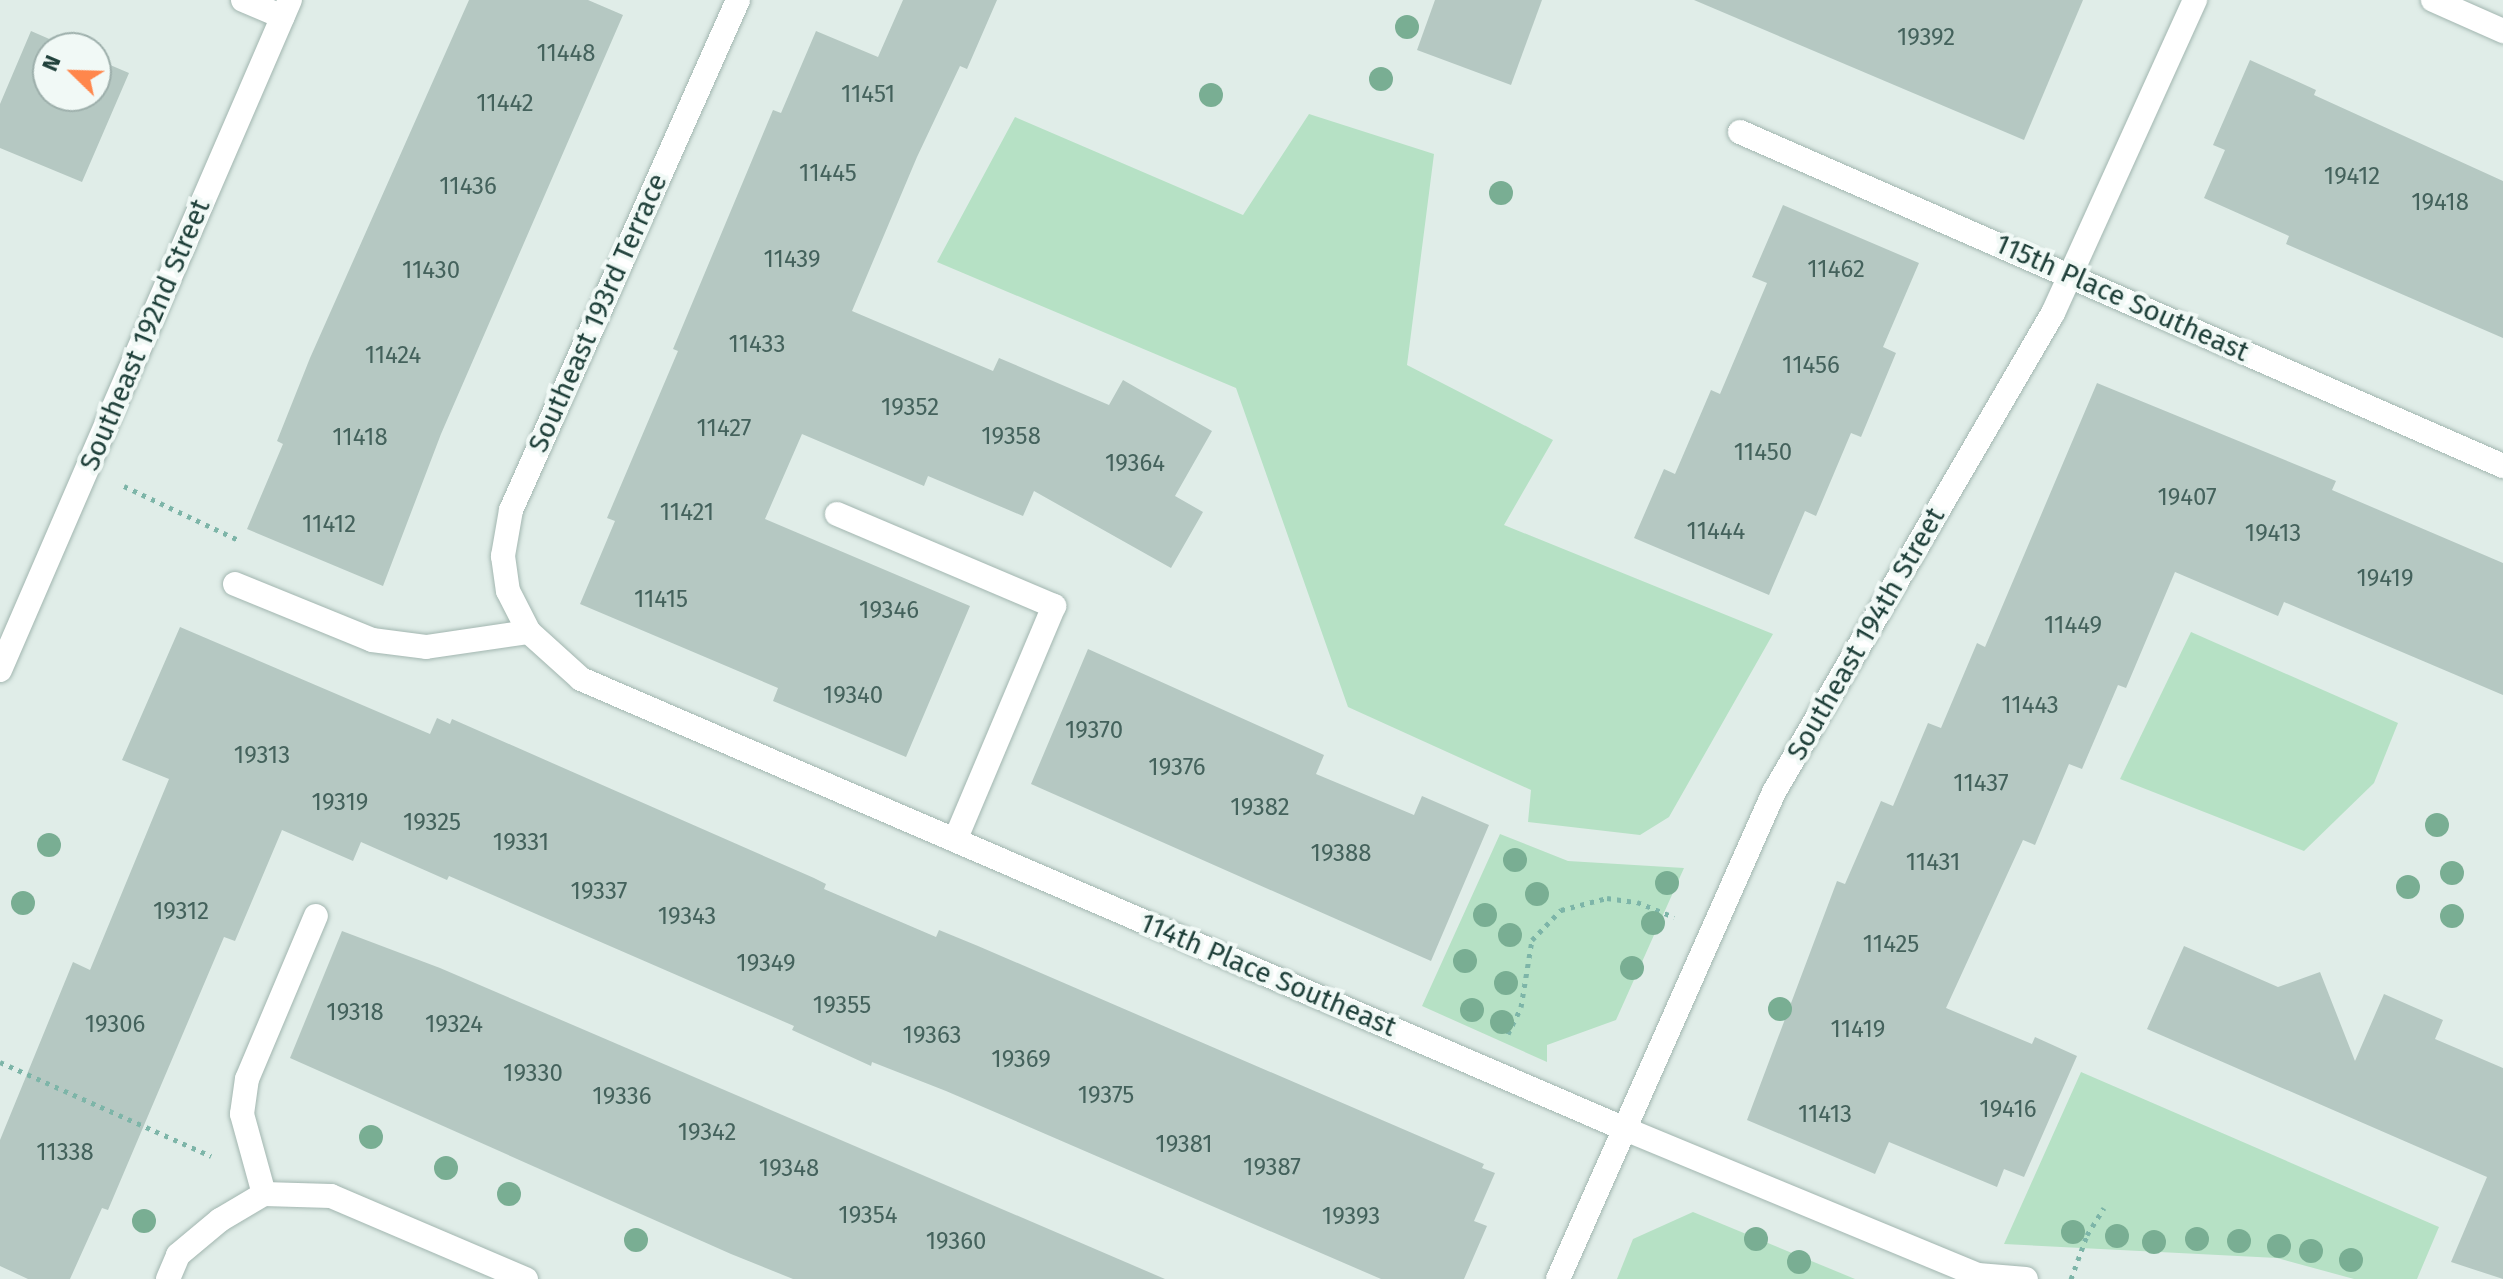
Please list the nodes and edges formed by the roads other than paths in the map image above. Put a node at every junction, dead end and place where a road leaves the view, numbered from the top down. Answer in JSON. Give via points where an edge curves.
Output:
{"nodes":[{"id":1,"x":243,"y":0,"type":"edge"},
{"id":2,"x":738,"y":0,"type":"edge"},
{"id":3,"x":2195,"y":0,"type":"edge"},
{"id":4,"x":2433,"y":0,"type":"edge"},
{"id":5,"x":287,"y":8,"type":"edge"},
{"id":6,"x":2503,"y":31,"type":"edge"},
{"id":7,"x":1740,"y":132,"type":"dead end"},
{"id":8,"x":2070,"y":275,"type":"junction"},
{"id":9,"x":2503,"y":466,"type":"edge"},
{"id":10,"x":837,"y":514,"type":"dead end"},
{"id":11,"x":238,"y":586,"type":"road end"},
{"id":12,"x":529,"y":632,"type":"junction"},
{"id":13,"x":0,"y":670,"type":"edge"},
{"id":14,"x":955,"y":840,"type":"junction"},
{"id":15,"x":316,"y":916,"type":"dead end"},
{"id":16,"x":1625,"y":1129,"type":"junction"},
{"id":17,"x":264,"y":1194,"type":"junction"},
{"id":18,"x":168,"y":1279,"type":"edge"},
{"id":19,"x":526,"y":1279,"type":"edge"},
{"id":20,"x":1558,"y":1279,"type":"edge"},
{"id":21,"x":2026,"y":1279,"type":"edge"}],
"edges":[{"from":1,"to":5,"type":"street"},
{"from":2,"to":12,"type":"street","name":"Southeast 193rd Terrace","via":[[511,510],[503,556],[508,591]]},
{"from":3,"to":8,"type":"street","name":"Southeast 194th Street"},
{"from":4,"to":6,"type":"street"},
{"from":5,"to":13,"type":"street","name":"Southeast 192nd Street"},
{"from":7,"to":8,"type":"street","name":"115th Place Southeast"},
{"from":8,"to":9,"type":"street","name":"115th Place Southeast"},
{"from":8,"to":16,"type":"street","name":"Southeast 194th Street","via":[[1774,792]]},
{"from":10,"to":14,"type":"street","via":[[1054,606]]},
{"from":11,"to":12,"type":"street","via":[[372,640],[426,647]]},
{"from":12,"to":14,"type":"street","name":"114th Place Southeast","via":[[581,679]]},
{"from":14,"to":16,"type":"street","name":"114th Place Southeast"},
{"from":15,"to":17,"type":"street","via":[[247,1079],[242,1114]]},
{"from":16,"to":20,"type":"street","name":"Southeast 194th Street"},
{"from":16,"to":21,"type":"street","name":"114th Place Southeast","via":[[1978,1275]]},
{"from":17,"to":18,"type":"street","via":[[220,1220],[178,1255]]},
{"from":17,"to":19,"type":"street","via":[[331,1196]]}]}
